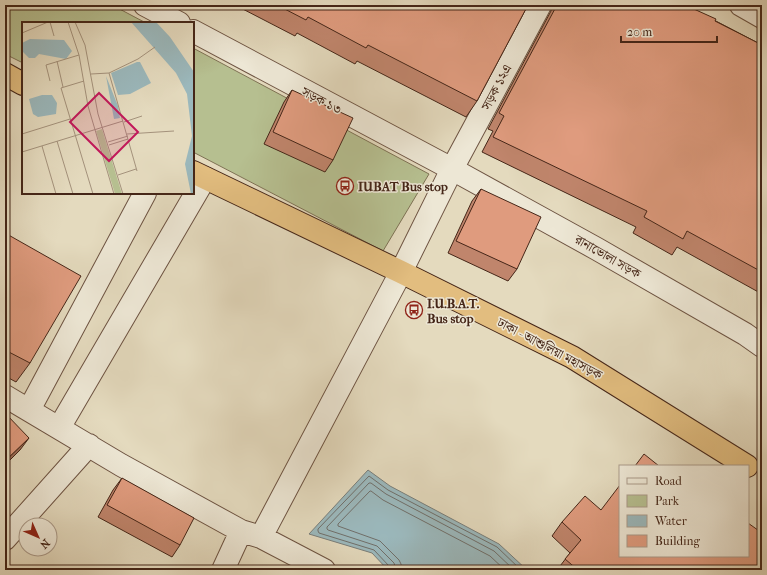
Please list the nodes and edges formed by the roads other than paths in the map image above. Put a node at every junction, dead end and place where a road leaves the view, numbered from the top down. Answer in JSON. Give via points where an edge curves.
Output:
{"nodes":[{"id":1,"x":145,"y":5,"type":"edge"},
{"id":2,"x":540,"y":5,"type":"edge"},
{"id":3,"x":741,"y":5,"type":"edge"},
{"id":4,"x":762,"y":17,"type":"edge"},
{"id":5,"x":177,"y":22,"type":"edge"},
{"id":6,"x":194,"y":31,"type":"edge"},
{"id":7,"x":5,"y":74,"type":"edge"},
{"id":8,"x":22,"y":83,"type":"edge"},
{"id":9,"x":452,"y":169,"type":"junction"},
{"id":10,"x":199,"y":175,"type":"edge"},
{"id":11,"x":194,"y":184,"type":"edge"},
{"id":12,"x":144,"y":194,"type":"edge"},
{"id":13,"x":188,"y":194,"type":"edge"},
{"id":14,"x":401,"y":272,"type":"junction"},
{"id":15,"x":762,"y":346,"type":"edge"},
{"id":16,"x":5,"y":396,"type":"edge"},
{"id":17,"x":29,"y":410,"type":"junction"},
{"id":18,"x":59,"y":428,"type":"junction"},
{"id":19,"x":89,"y":445,"type":"junction"},
{"id":20,"x":746,"y":465,"type":"edge"},
{"id":21,"x":749,"y":467,"type":"edge"},
{"id":22,"x":762,"y":475,"type":"edge"},
{"id":23,"x":241,"y":531,"type":"junction"},
{"id":24,"x":262,"y":538,"type":"junction"},
{"id":25,"x":5,"y":539,"type":"edge"},
{"id":26,"x":223,"y":570,"type":"edge"},
{"id":27,"x":324,"y":570,"type":"edge"}],
"edges":[{"from":1,"to":5,"type":"street"},
{"from":2,"to":9,"type":"street","name":"সড়ক ১২এ"},
{"from":3,"to":4,"type":"street"},
{"from":6,"to":9,"type":"street","name":"সড়ক ১৩"},
{"from":7,"to":8,"type":"highway"},
{"from":9,"to":14,"type":"street","name":"সড়ক ১২এ"},
{"from":9,"to":15,"type":"street","name":"রানাভোলা সড়ক","via":[[597,249]]},
{"from":10,"to":11,"type":"street"},
{"from":10,"to":14,"type":"highway","name":"ঢাকা - আশুলিয়া মহাসড়ক"},
{"from":12,"to":17,"type":"street"},
{"from":13,"to":18,"type":"street"},
{"from":14,"to":20,"type":"highway","name":"ঢাকা - আশুলিয়া মহাসড়ক","via":[[572,357]]},
{"from":14,"to":24,"type":"street","name":"সড়ক ১২এ"},
{"from":16,"to":17,"type":"street"},
{"from":17,"to":18,"type":"street"},
{"from":18,"to":19,"type":"street"},
{"from":19,"to":23,"type":"street"},
{"from":19,"to":25,"type":"street"},
{"from":21,"to":22,"type":"highway","name":"ঢাকা - আশুলিয়া মহাসড়ক"},
{"from":23,"to":24,"type":"street"},
{"from":23,"to":26,"type":"street"},
{"from":24,"to":27,"type":"street"}]}
